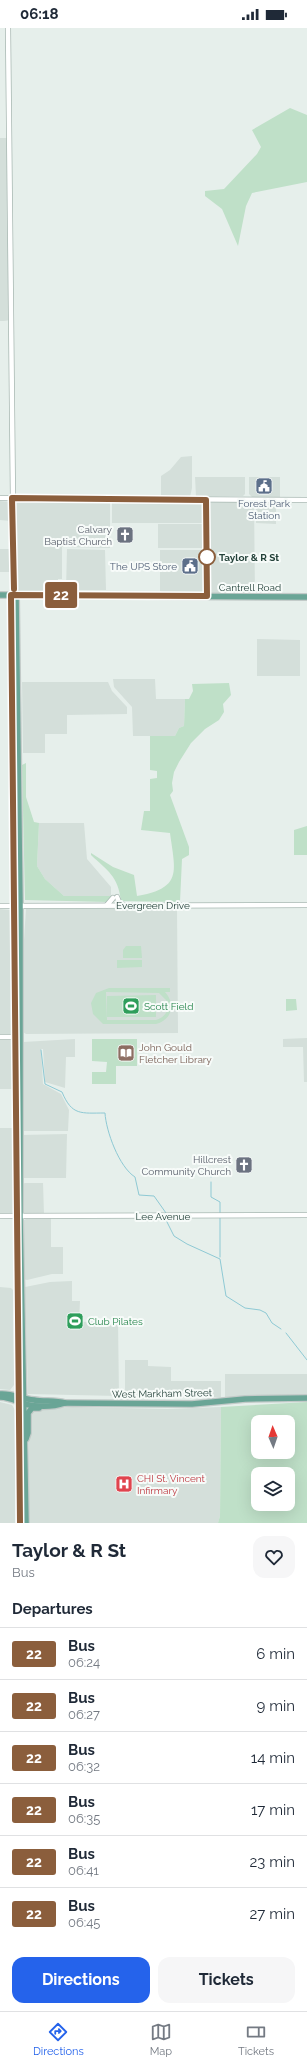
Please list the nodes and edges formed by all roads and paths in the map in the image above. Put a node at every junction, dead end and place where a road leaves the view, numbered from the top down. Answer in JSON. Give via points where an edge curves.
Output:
{"nodes":[{"id":1,"x":8,"y":28,"type":"edge"},
{"id":2,"x":0,"y":498,"type":"edge"},
{"id":3,"x":12,"y":498,"type":"junction"},
{"id":4,"x":307,"y":500,"type":"edge"},
{"id":5,"x":0,"y":595,"type":"edge"},
{"id":6,"x":14,"y":595,"type":"junction"},
{"id":7,"x":307,"y":596,"type":"edge"},
{"id":8,"x":107,"y":905,"type":"junction"},
{"id":9,"x":126,"y":905,"type":"junction"},
{"id":10,"x":307,"y":905,"type":"edge"},
{"id":11,"x":0,"y":906,"type":"edge"},
{"id":12,"x":18,"y":906,"type":"junction"},
{"id":13,"x":0,"y":1037,"type":"edge"},
{"id":14,"x":17,"y":1037,"type":"junction"},
{"id":15,"x":307,"y":1215,"type":"edge"},
{"id":16,"x":0,"y":1216,"type":"edge"},
{"id":17,"x":18,"y":1216,"type":"junction"},
{"id":18,"x":0,"y":1394,"type":"edge"},
{"id":19,"x":0,"y":1398,"type":"edge"},
{"id":20,"x":307,"y":1398,"type":"edge"},
{"id":21,"x":21,"y":1400,"type":"junction"},
{"id":22,"x":65,"y":1403,"type":"junction"},
{"id":23,"x":57,"y":1406,"type":"junction"},
{"id":24,"x":19,"y":1417,"type":"junction"},
{"id":25,"x":24,"y":1443,"type":"junction"},
{"id":26,"x":20,"y":1523,"type":"edge"},
{"id":27,"x":26,"y":1523,"type":"edge"}],
"edges":[{"from":1,"to":3,"type":"street","via":[[10,306],[13,352]]},
{"from":2,"to":3,"type":"street"},
{"from":3,"to":4,"type":"street"},
{"from":3,"to":6,"type":"street"},
{"from":5,"to":6,"type":"main road","name":"Cantrell Road"},
{"from":6,"to":7,"type":"main road","name":"Cantrell Road"},
{"from":6,"to":12,"type":"main road"},
{"from":8,"to":9,"type":"street","name":"Evergreen Drive"},
{"from":8,"to":9,"type":"street","via":[[115,898]]},
{"from":8,"to":12,"type":"street","name":"Evergreen Drive"},
{"from":9,"to":10,"type":"street","name":"Evergreen Drive"},
{"from":11,"to":12,"type":"street","name":"Evergreen Drive"},
{"from":12,"to":14,"type":"main road"},
{"from":13,"to":14,"type":"street"},
{"from":14,"to":17,"type":"main road"},
{"from":15,"to":17,"type":"street","name":"Lee Avenue"},
{"from":16,"to":17,"type":"street","name":"Lee Avenue"},
{"from":17,"to":21,"type":"main road"},
{"from":18,"to":21,"type":"main road","name":"West Markham Street","via":[[11,1394]]},
{"from":19,"to":21,"type":"main road","name":"West Markham Street"},
{"from":19,"to":24,"type":"main road","via":[[16,1405]]},
{"from":20,"to":22,"type":"main road","name":"West Markham Street","via":[[192,1404]]},
{"from":21,"to":22,"type":"main road","name":"West Markham Street"},
{"from":21,"to":23,"type":"main road","name":"West Markham Street"},
{"from":21,"to":24,"type":"main road"},
{"from":21,"to":25,"type":"main road"},
{"from":22,"to":23,"type":"main road","name":"West Markham Street"},
{"from":23,"to":25,"type":"main road","via":[[30,1410],[28,1433]]},
{"from":24,"to":26,"type":"main road"},
{"from":25,"to":27,"type":"main road"}]}
